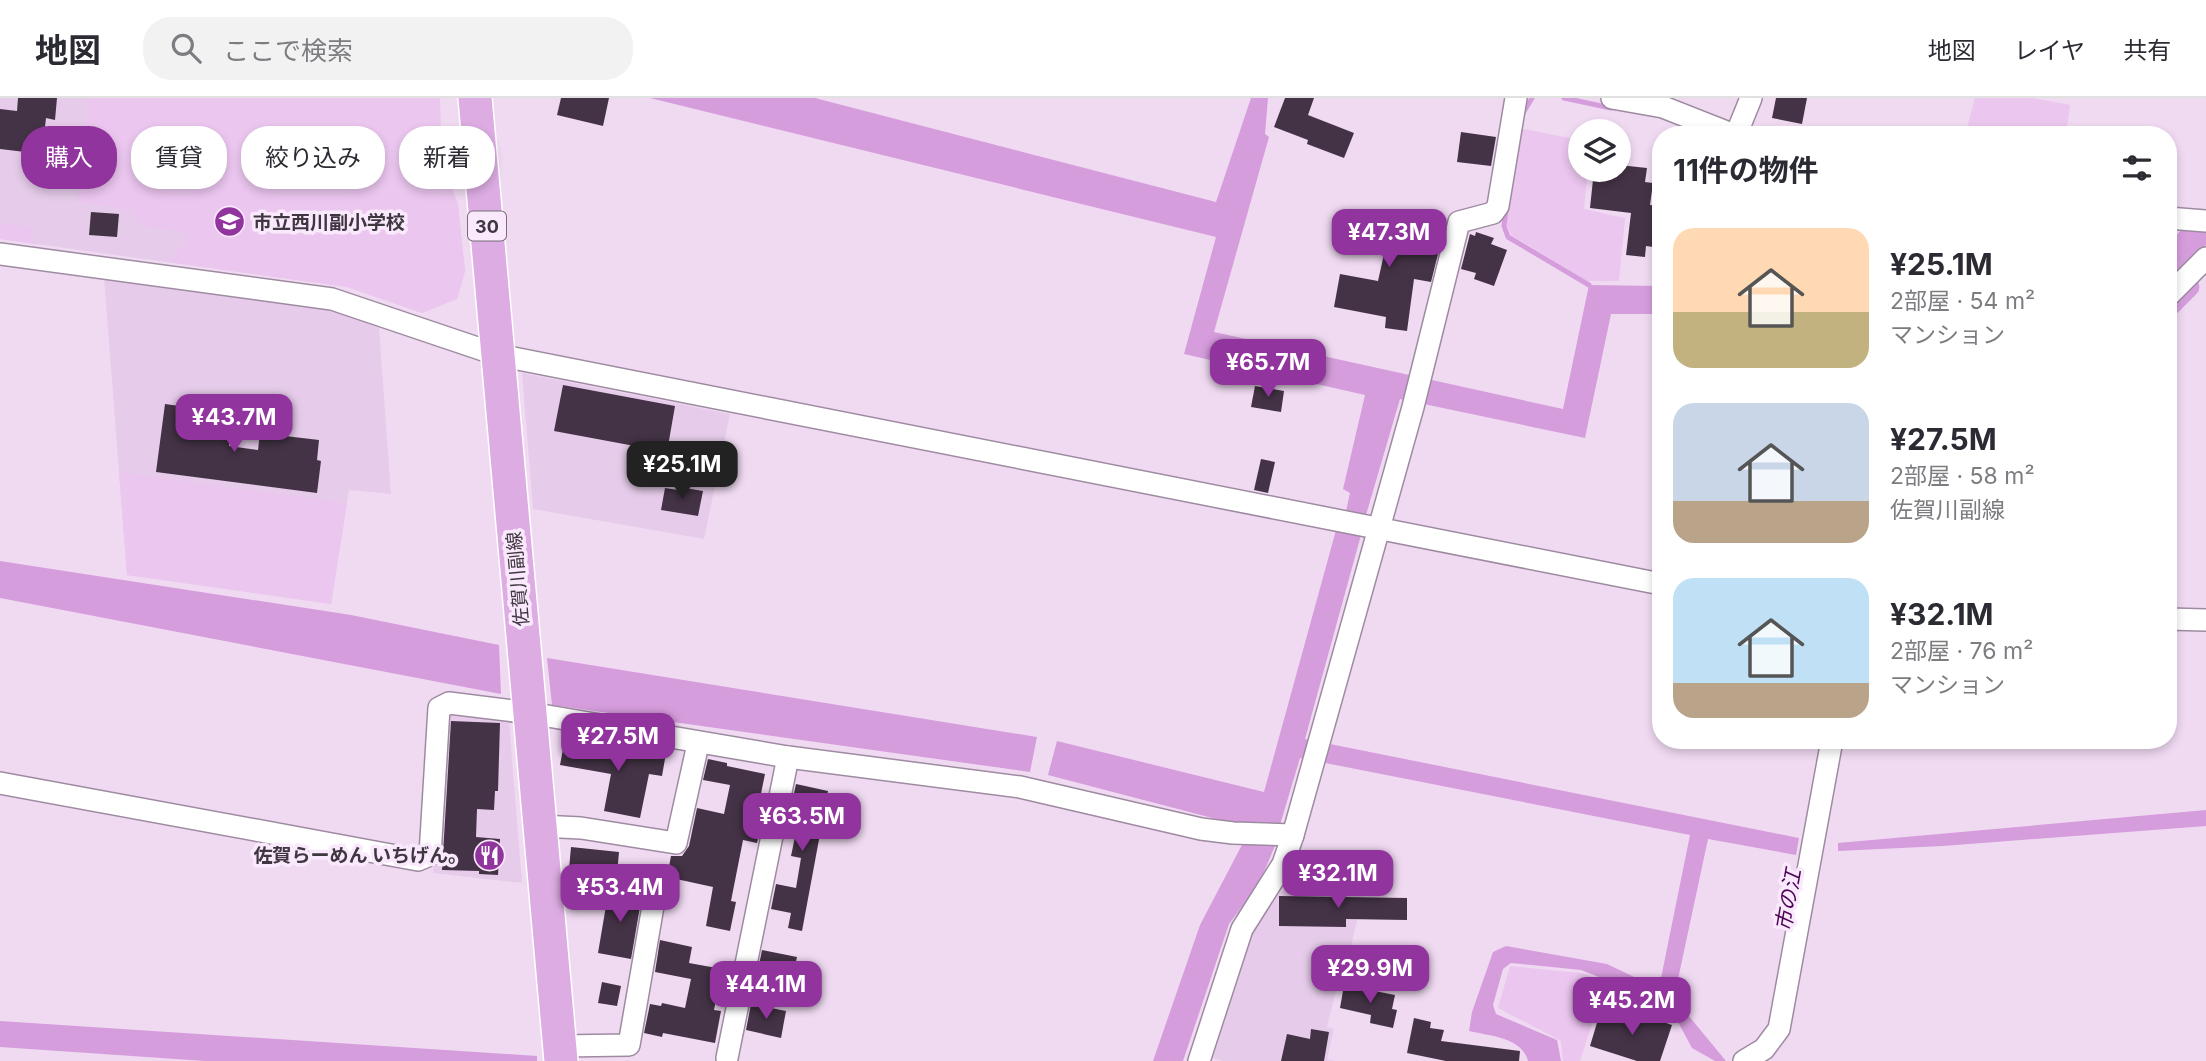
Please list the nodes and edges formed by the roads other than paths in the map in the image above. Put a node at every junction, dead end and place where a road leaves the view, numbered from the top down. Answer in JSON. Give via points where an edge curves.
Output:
{"nodes":[{"id":1,"x":475,"y":98,"type":"edge"},
{"id":2,"x":1516,"y":98,"type":"edge"},
{"id":3,"x":1612,"y":98,"type":"edge"},
{"id":4,"x":1751,"y":98,"type":"edge"},
{"id":5,"x":1712,"y":126,"type":"edge"},
{"id":6,"x":1739,"y":126,"type":"edge"},
{"id":7,"x":2177,"y":219,"type":"edge"},
{"id":8,"x":2206,"y":221,"type":"edge"},
{"id":9,"x":0,"y":254,"type":"edge"},
{"id":10,"x":2206,"y":258,"type":"edge"},
{"id":11,"x":2177,"y":287,"type":"edge"},
{"id":12,"x":498,"y":355,"type":"junction"},
{"id":13,"x":1378,"y":530,"type":"junction"},
{"id":14,"x":1652,"y":582,"type":"edge"},
{"id":15,"x":2177,"y":619,"type":"edge"},
{"id":16,"x":2206,"y":620,"type":"edge"},
{"id":17,"x":530,"y":713,"type":"junction"},
{"id":18,"x":698,"y":744,"type":"junction"},
{"id":19,"x":1830,"y":749,"type":"edge"},
{"id":20,"x":788,"y":757,"type":"junction"},
{"id":21,"x":0,"y":783,"type":"edge"},
{"id":22,"x":540,"y":826,"type":"junction"},
{"id":23,"x":1293,"y":835,"type":"junction"},
{"id":24,"x":656,"y":889,"type":"dead end"},
{"id":25,"x":560,"y":1054,"type":"edge"},
{"id":26,"x":727,"y":1058,"type":"dead end"},
{"id":27,"x":1199,"y":1061,"type":"edge"},
{"id":28,"x":1744,"y":1061,"type":"edge"}],
"edges":[{"from":1,"to":12,"type":"main road","name":"佐賀川副線","number":"30"},
{"from":2,"to":13,"type":"street","via":[[1498,206],[1493,213],[1459,222]]},
{"from":3,"to":5,"type":"street","via":[[1662,107]]},
{"from":4,"to":6,"type":"street"},
{"from":7,"to":8,"type":"street"},
{"from":9,"to":12,"type":"street","via":[[332,299]]},
{"from":10,"to":11,"type":"street"},
{"from":12,"to":13,"type":"street"},
{"from":12,"to":17,"type":"main road","name":"佐賀川副線","number":"30"},
{"from":13,"to":14,"type":"street"},
{"from":13,"to":23,"type":"street"},
{"from":15,"to":16,"type":"street"},
{"from":17,"to":18,"type":"street"},
{"from":17,"to":21,"type":"street","via":[[449,703],[439,708],[430,855],[418,860]]},
{"from":17,"to":22,"type":"main road","name":"佐賀川副線","number":"30"},
{"from":18,"to":20,"type":"street"},
{"from":18,"to":22,"type":"street","via":[[677,843]]},
{"from":19,"to":28,"type":"street","via":[[1779,1029],[1764,1049]]},
{"from":20,"to":23,"type":"street","via":[[1020,787],[1201,829]]},
{"from":20,"to":26,"type":"street"},
{"from":22,"to":25,"type":"main road","name":"佐賀川副線","number":"30"},
{"from":23,"to":27,"type":"street","via":[[1283,864],[1242,929]]},
{"from":24,"to":25,"type":"street","via":[[629,1045]]}]}
